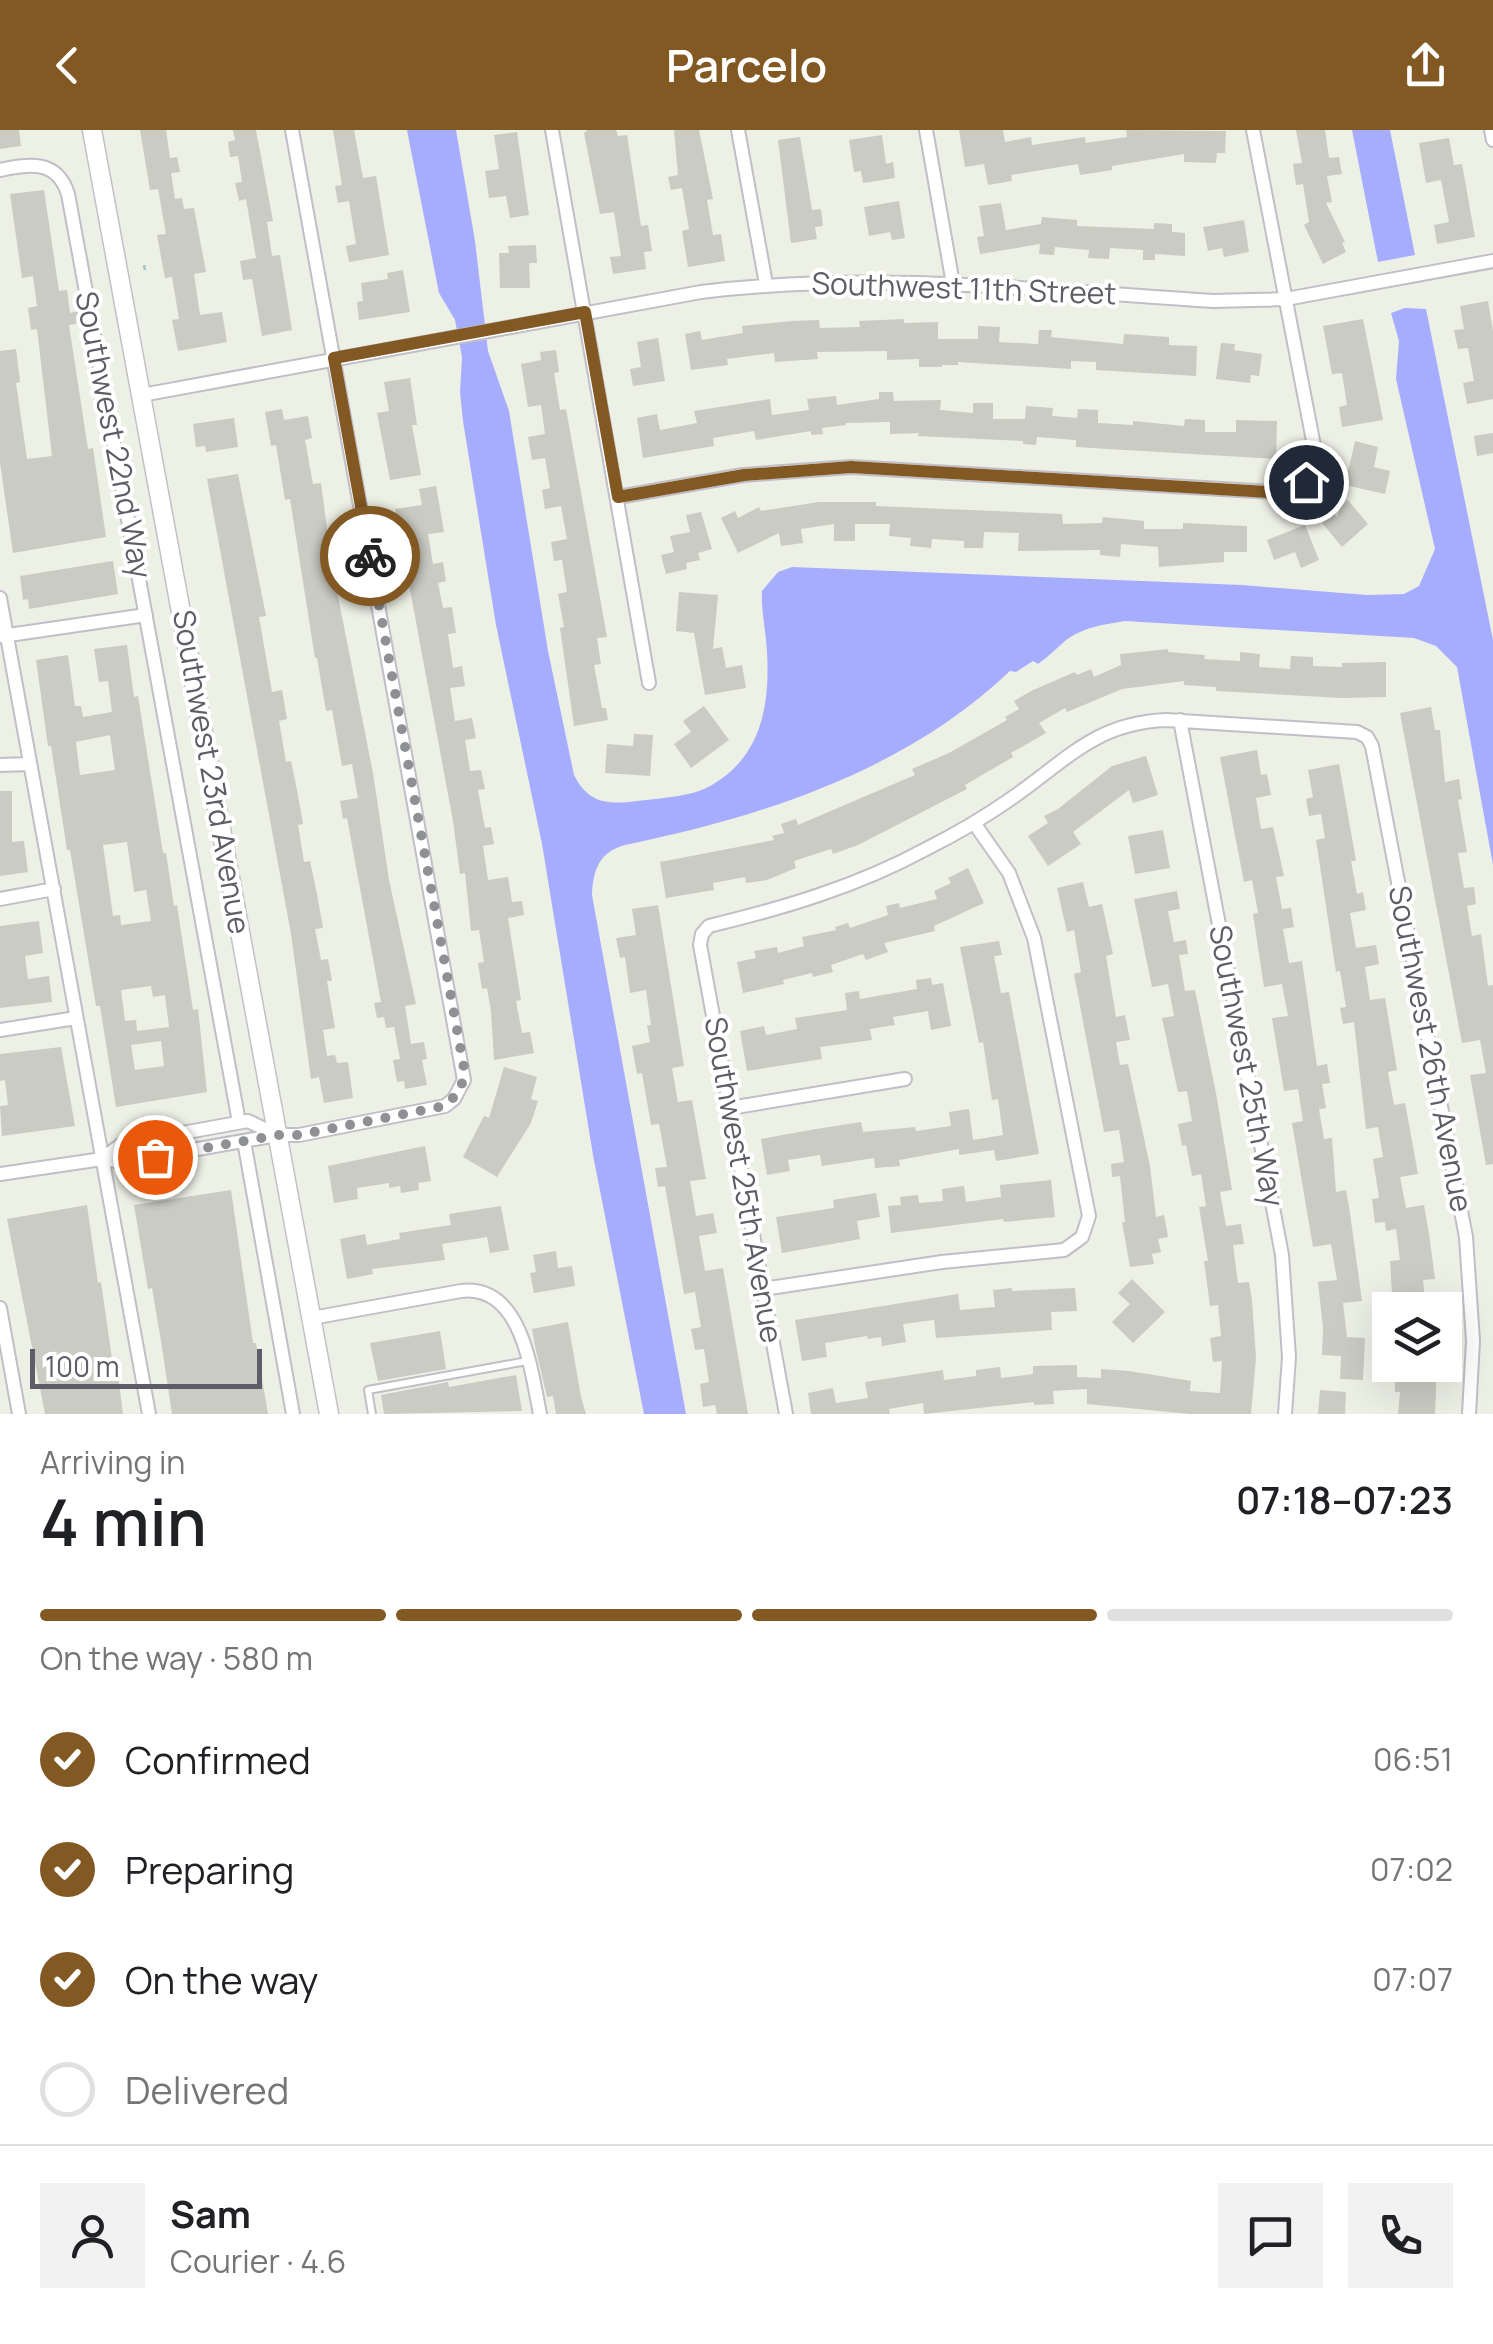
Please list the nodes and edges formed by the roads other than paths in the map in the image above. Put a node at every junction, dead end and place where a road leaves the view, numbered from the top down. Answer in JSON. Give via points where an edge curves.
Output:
{"nodes":[{"id":1,"x":92,"y":130,"type":"edge"},
{"id":2,"x":292,"y":130,"type":"edge"},
{"id":3,"x":552,"y":130,"type":"edge"},
{"id":4,"x":738,"y":130,"type":"edge"},
{"id":5,"x":926,"y":130,"type":"edge"},
{"id":6,"x":1253,"y":130,"type":"edge"},
{"id":7,"x":1491,"y":130,"type":"edge"},
{"id":8,"x":1493,"y":140,"type":"edge"},
{"id":9,"x":0,"y":170,"type":"edge"},
{"id":10,"x":1493,"y":261,"type":"edge"},
{"id":11,"x":766,"y":284,"type":"junction"},
{"id":12,"x":953,"y":284,"type":"junction"},
{"id":13,"x":1286,"y":299,"type":"junction"},
{"id":14,"x":585,"y":312,"type":"junction"},
{"id":15,"x":334,"y":358,"type":"junction"},
{"id":16,"x":142,"y":395,"type":"junction"},
{"id":17,"x":618,"y":497,"type":"junction"},
{"id":18,"x":0,"y":598,"type":"edge"},
{"id":19,"x":146,"y":615,"type":"junction"},
{"id":20,"x":4,"y":636,"type":"edge"},
{"id":21,"x":649,"y":684,"type":"dead end"},
{"id":22,"x":1180,"y":720,"type":"junction"},
{"id":23,"x":30,"y":764,"type":"junction"},
{"id":24,"x":0,"y":765,"type":"edge"},
{"id":25,"x":974,"y":823,"type":"junction"},
{"id":26,"x":54,"y":890,"type":"junction"},
{"id":27,"x":0,"y":899,"type":"edge"},
{"id":28,"x":76,"y":1018,"type":"junction"},
{"id":29,"x":0,"y":1030,"type":"edge"},
{"id":30,"x":906,"y":1079,"type":"dead end"},
{"id":31,"x":730,"y":1108,"type":"junction"},
{"id":32,"x":239,"y":1122,"type":"junction"},
{"id":33,"x":278,"y":1135,"type":"junction"},
{"id":34,"x":244,"y":1141,"type":"junction"},
{"id":35,"x":102,"y":1159,"type":"junction"},
{"id":36,"x":0,"y":1174,"type":"edge"},
{"id":37,"x":763,"y":1289,"type":"junction"},
{"id":38,"x":1,"y":1317,"type":"edge"},
{"id":39,"x":312,"y":1318,"type":"junction"},
{"id":40,"x":528,"y":1361,"type":"junction"},
{"id":41,"x":19,"y":1414,"type":"edge"},
{"id":42,"x":149,"y":1414,"type":"edge"},
{"id":43,"x":293,"y":1414,"type":"edge"},
{"id":44,"x":328,"y":1414,"type":"edge"},
{"id":45,"x":372,"y":1414,"type":"edge"},
{"id":46,"x":540,"y":1414,"type":"edge"},
{"id":47,"x":786,"y":1414,"type":"edge"},
{"id":48,"x":1284,"y":1414,"type":"edge"},
{"id":49,"x":1470,"y":1414,"type":"edge"}],
"edges":[{"from":1,"to":16,"type":"street","name":"Southwest 23rd Avenue"},
{"from":2,"to":15,"type":"street"},
{"from":3,"to":14,"type":"street"},
{"from":4,"to":11,"type":"street"},
{"from":5,"to":12,"type":"street"},
{"from":6,"to":13,"type":"street"},
{"from":7,"to":8,"type":"street"},
{"from":9,"to":19,"type":"street","name":"Southwest 22nd Way","via":[[38,164],[68,194]]},
{"from":10,"to":13,"type":"street","name":"Southwest 11th Street"},
{"from":11,"to":12,"type":"street","name":"Southwest 11th Street"},
{"from":11,"to":14,"type":"street","name":"Southwest 11th Street"},
{"from":12,"to":13,"type":"street","name":"Southwest 11th Street","via":[[1214,301]]},
{"from":13,"to":17,"type":"street","via":[[1316,462],[1306,482],[1286,493],[851,467],[744,475]]},
{"from":14,"to":15,"type":"street","name":"Southwest 11th Street"},
{"from":14,"to":17,"type":"street"},
{"from":15,"to":16,"type":"street","name":"Southwest 11th Street"},
{"from":15,"to":33,"type":"street","via":[[464,1068],[461,1090],[445,1106]]},
{"from":16,"to":33,"type":"street","name":"Southwest 23rd Avenue"},
{"from":17,"to":21,"type":"street"},
{"from":18,"to":20,"type":"street"},
{"from":19,"to":20,"type":"street"},
{"from":19,"to":32,"type":"street","name":"Southwest 22nd Way"},
{"from":20,"to":23,"type":"street"},
{"from":22,"to":25,"type":"street","via":[[1140,721],[1102,733]]},
{"from":22,"to":48,"type":"street","name":"Southwest 25th Way","via":[[1282,1254],[1289,1356]]},
{"from":22,"to":49,"type":"street","name":"Southwest 26th Avenue","via":[[1357,732],[1372,746],[1466,1237]]},
{"from":23,"to":24,"type":"street"},
{"from":23,"to":26,"type":"street"},
{"from":25,"to":31,"type":"street","name":"Southwest 25th Avenue","via":[[825,894],[709,926],[702,934]]},
{"from":25,"to":37,"type":"street","via":[[1009,873],[1034,938],[1089,1216],[1082,1237],[1064,1250]]},
{"from":26,"to":27,"type":"street"},
{"from":26,"to":28,"type":"street"},
{"from":28,"to":29,"type":"street"},
{"from":28,"to":35,"type":"street"},
{"from":30,"to":31,"type":"street"},
{"from":31,"to":37,"type":"street","name":"Southwest 25th Avenue"},
{"from":32,"to":33,"type":"street"},
{"from":32,"to":35,"type":"street","via":[[122,1144]]},
{"from":33,"to":34,"type":"street"},
{"from":33,"to":39,"type":"street","name":"Southwest 23rd Avenue"},
{"from":34,"to":35,"type":"street","via":[[125,1162]]},
{"from":34,"to":43,"type":"street"},
{"from":35,"to":36,"type":"street"},
{"from":35,"to":42,"type":"street"},
{"from":37,"to":47,"type":"street","name":"Southwest 25th Avenue"},
{"from":38,"to":41,"type":"street"},
{"from":39,"to":40,"type":"street","via":[[469,1290],[493,1296],[513,1319]]},
{"from":39,"to":44,"type":"street","name":"Southwest 23rd Avenue"},
{"from":40,"to":45,"type":"lane","via":[[368,1390]]},
{"from":40,"to":46,"type":"street"}]}
